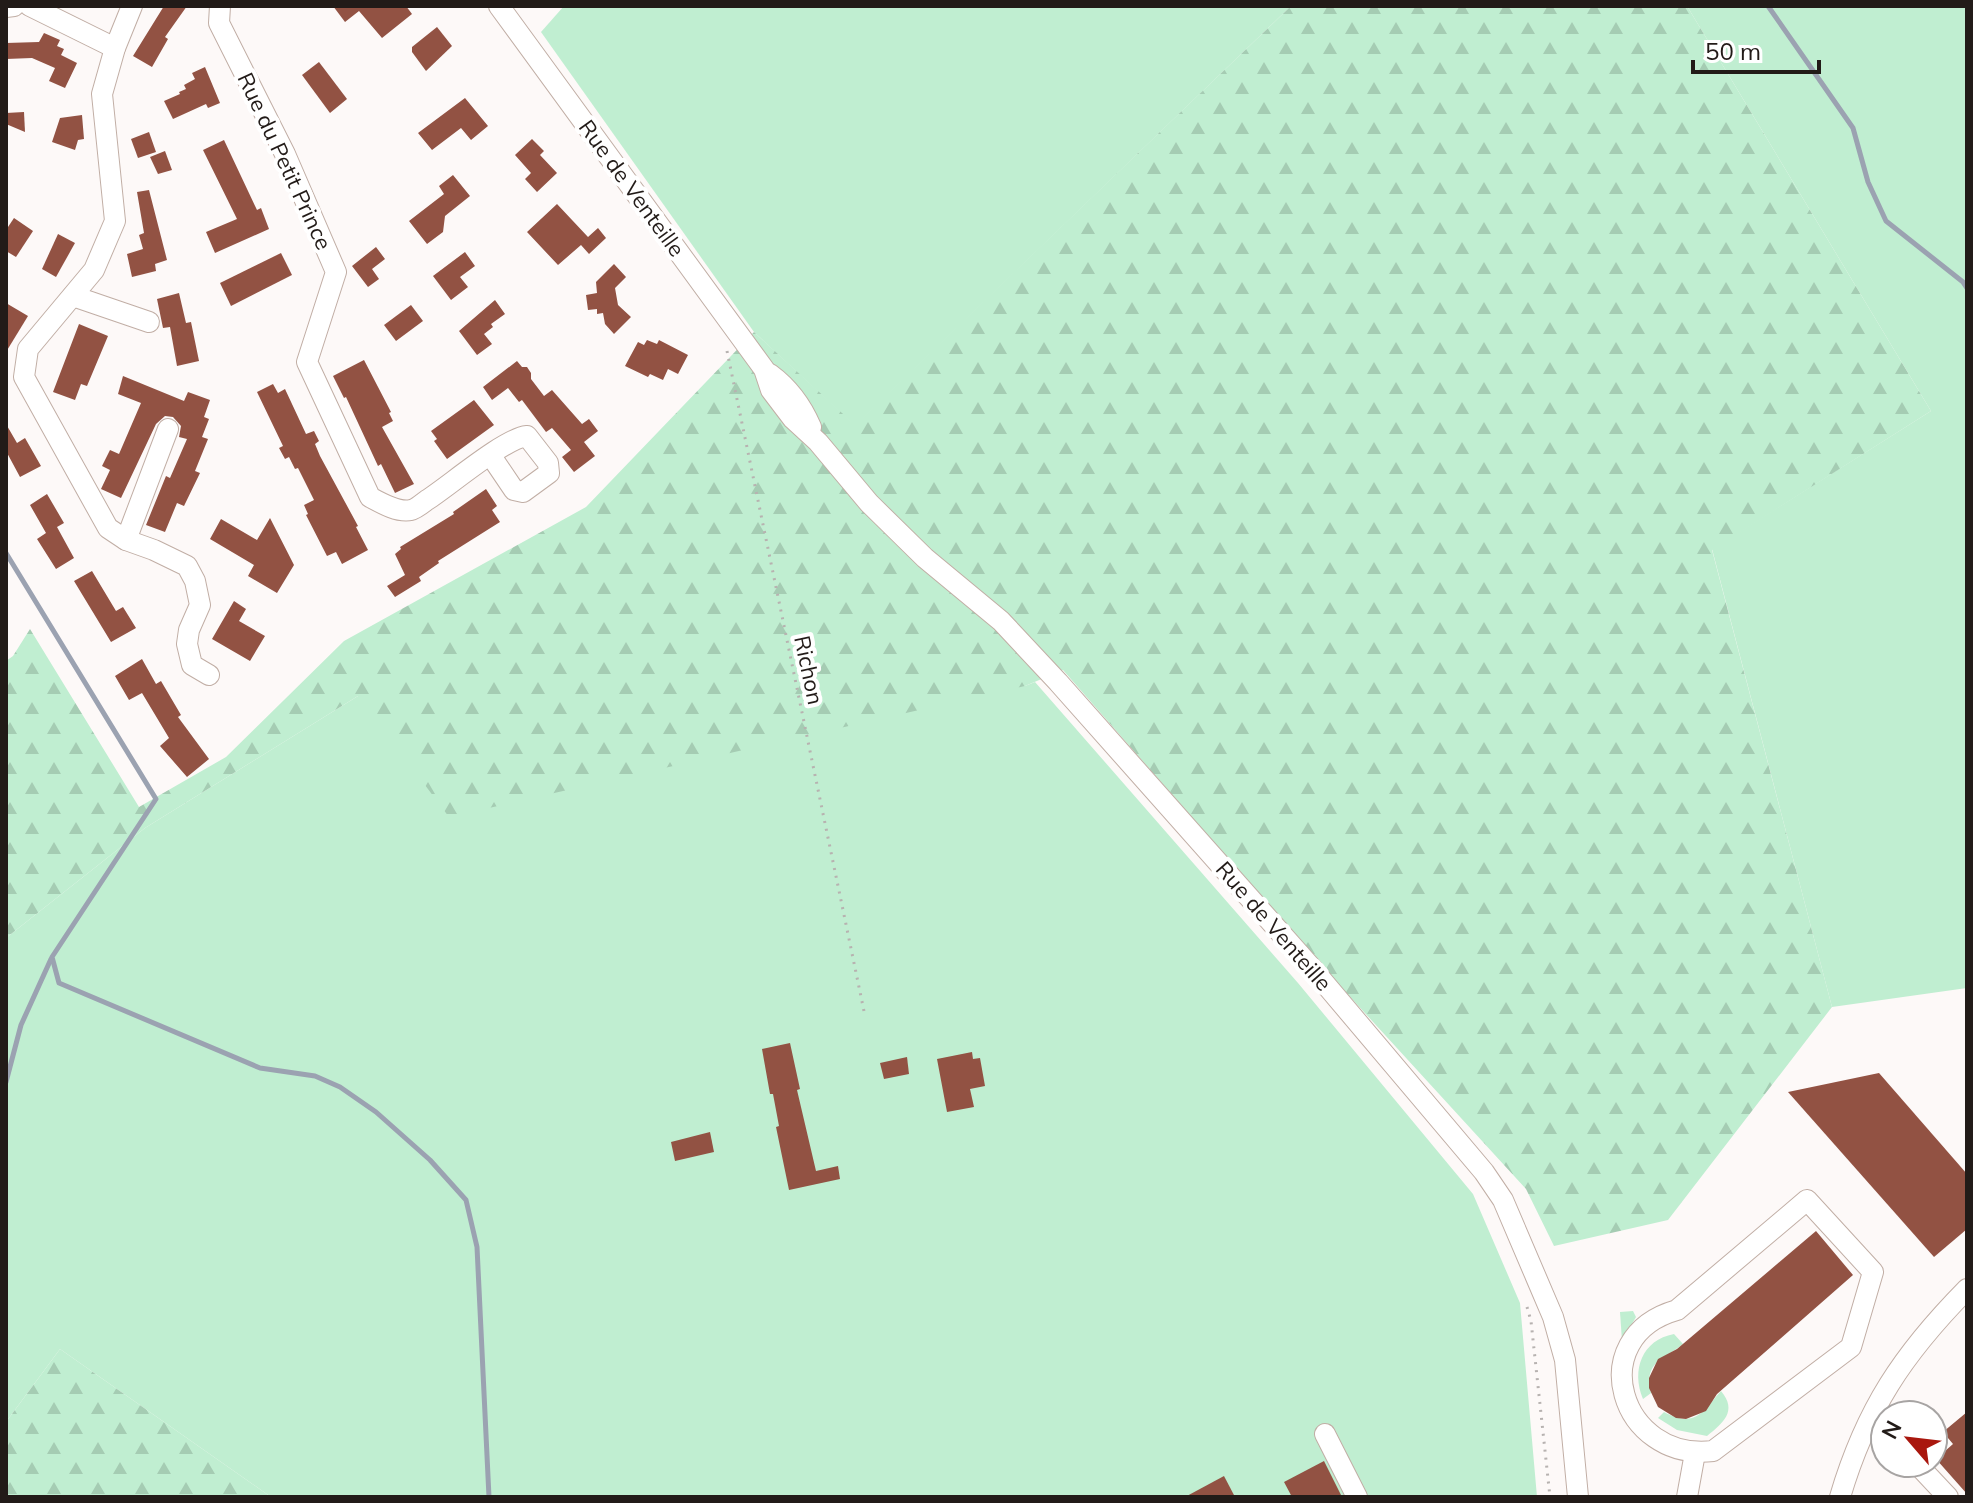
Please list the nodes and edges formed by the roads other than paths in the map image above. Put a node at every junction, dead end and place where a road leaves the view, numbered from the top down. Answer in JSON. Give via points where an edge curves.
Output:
{"nodes":[{"id":1,"x":14,"y":6,"type":"edge"},
{"id":2,"x":30,"y":6,"type":"edge"},
{"id":3,"x":132,"y":6,"type":"edge"},
{"id":4,"x":220,"y":6,"type":"edge"},
{"id":5,"x":499,"y":6,"type":"edge"},
{"id":6,"x":6,"y":7,"type":"edge"},
{"id":7,"x":115,"y":48,"type":"junction"},
{"id":8,"x":73,"y":296,"type":"junction"},
{"id":9,"x":149,"y":322,"type":"dead end"},
{"id":10,"x":168,"y":429,"type":"dead end"},
{"id":11,"x":491,"y":456,"type":"dead end"},
{"id":12,"x":126,"y":540,"type":"junction"},
{"id":13,"x":209,"y":675,"type":"dead end"},
{"id":14,"x":1967,"y":1289,"type":"edge"},
{"id":15,"x":1866,"y":1423,"type":"junction"},
{"id":16,"x":1869,"y":1424,"type":"edge"},
{"id":17,"x":1325,"y":1434,"type":"dead end"},
{"id":18,"x":1695,"y":1453,"type":"junction"},
{"id":19,"x":1931,"y":1479,"type":"edge"},
{"id":20,"x":1357,"y":1497,"type":"edge"},
{"id":21,"x":1578,"y":1497,"type":"edge"},
{"id":22,"x":1687,"y":1497,"type":"edge"},
{"id":23,"x":1840,"y":1497,"type":"edge"},
{"id":24,"x":1948,"y":1497,"type":"edge"}],
"edges":[{"from":1,"to":6,"type":"street"},
{"from":2,"to":7,"type":"street"},
{"from":3,"to":7,"type":"street"},
{"from":4,"to":11,"type":"street","name":"Rue du Petit Prince","via":[[219,23],[285,154],[336,272],[307,362],[370,497],[410,510]]},
{"from":5,"to":21,"type":"street","name":"Rue de Venteille","via":[[764,369],[782,382],[805,412],[818,442],[869,503],[1001,621],[1058,682],[1484,1172],[1503,1200],[1553,1317],[1565,1360]]},
{"from":7,"to":8,"type":"street","via":[[102,94],[115,221],[94,270]]},
{"from":8,"to":9,"type":"street"},
{"from":8,"to":12,"type":"street","via":[[28,349],[24,377],[108,528]]},
{"from":10,"to":12,"type":"street"},
{"from":12,"to":13,"type":"street","via":[[187,566],[200,605],[187,644],[192,665]]},
{"from":14,"to":15,"type":"street","via":[[1901,1364]]},
{"from":15,"to":16,"type":"street"},
{"from":15,"to":23,"type":"street"},
{"from":17,"to":20,"type":"street"},
{"from":18,"to":18,"type":"street","via":[[1713,1451],[1851,1347],[1873,1272],[1807,1200],[1677,1310],[1655,1316],[1629,1347],[1621,1367],[1627,1406],[1658,1440]]},
{"from":18,"to":22,"type":"street"},
{"from":19,"to":24,"type":"street"}]}
